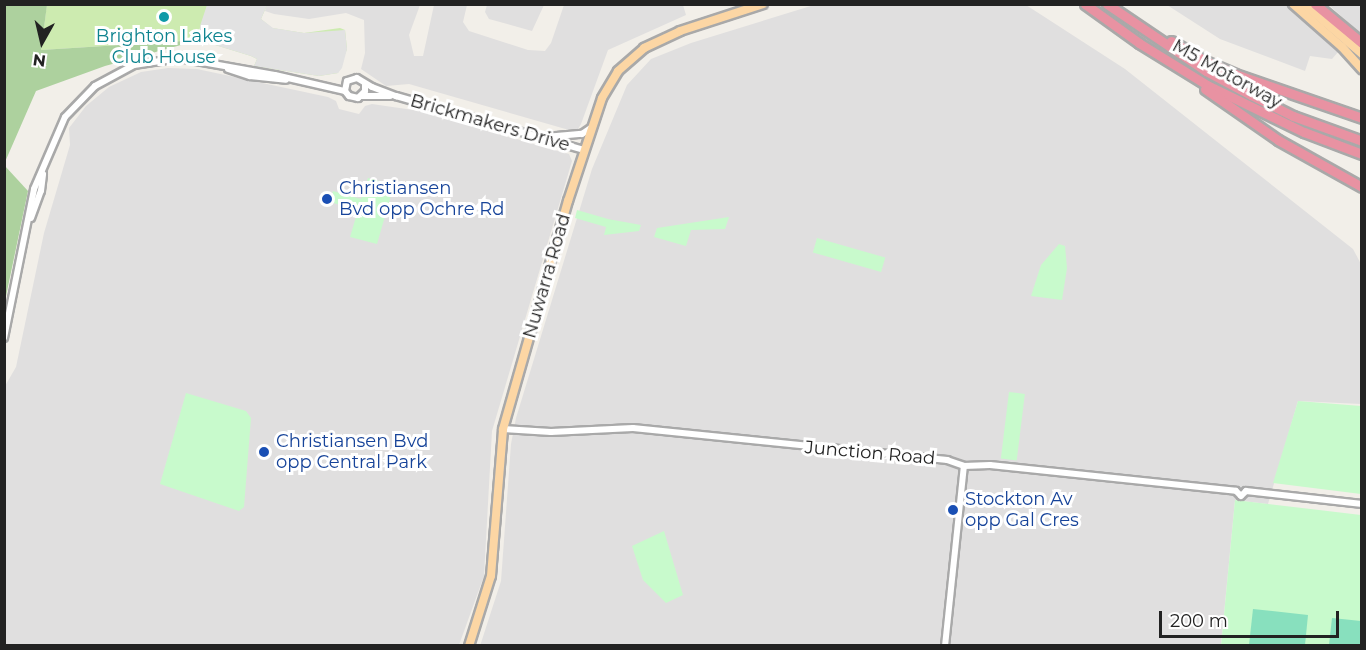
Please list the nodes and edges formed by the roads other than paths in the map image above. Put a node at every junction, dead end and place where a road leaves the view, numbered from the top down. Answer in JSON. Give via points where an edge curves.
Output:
{"nodes":[{"id":1,"x":763,"y":4,"type":"edge"},
{"id":2,"x":1085,"y":4,"type":"edge"},
{"id":3,"x":1107,"y":4,"type":"edge"},
{"id":4,"x":1117,"y":4,"type":"edge"},
{"id":5,"x":1293,"y":4,"type":"edge"},
{"id":6,"x":1304,"y":4,"type":"edge"},
{"id":7,"x":1315,"y":4,"type":"edge"},
{"id":8,"x":1139,"y":43,"type":"junction"},
{"id":9,"x":1362,"y":43,"type":"edge"},
{"id":10,"x":1362,"y":54,"type":"edge"},
{"id":11,"x":1362,"y":69,"type":"edge"},
{"id":12,"x":347,"y":81,"type":"junction"},
{"id":13,"x":365,"y":84,"type":"junction"},
{"id":14,"x":324,"y":86,"type":"junction"},
{"id":15,"x":345,"y":91,"type":"junction"},
{"id":16,"x":361,"y":96,"type":"junction"},
{"id":17,"x":396,"y":96,"type":"junction"},
{"id":18,"x":1361,"y":117,"type":"edge"},
{"id":19,"x":591,"y":128,"type":"junction"},
{"id":20,"x":541,"y":137,"type":"junction"},
{"id":21,"x":1362,"y":141,"type":"edge"},
{"id":22,"x":584,"y":150,"type":"junction"},
{"id":23,"x":1362,"y":154,"type":"edge"},
{"id":24,"x":1362,"y":188,"type":"edge"},
{"id":25,"x":4,"y":338,"type":"edge"},
{"id":26,"x":503,"y":429,"type":"junction"},
{"id":27,"x":964,"y":466,"type":"junction"},
{"id":28,"x":1362,"y":504,"type":"edge"},
{"id":29,"x":469,"y":645,"type":"edge"},
{"id":30,"x":945,"y":645,"type":"edge"}],
"edges":[{"from":1,"to":19,"type":"main road","name":"Nuwarra Road","via":[[680,31],[644,48],[608,85]]},
{"from":2,"to":8,"type":"highway","name":"M5 Motorway"},
{"from":3,"to":21,"type":"highway","name":"M5 Motorway","via":[[1206,71],[1293,116]]},
{"from":4,"to":18,"type":"highway","via":[[1207,62]]},
{"from":5,"to":11,"type":"main road"},
{"from":6,"to":10,"type":"main road"},
{"from":7,"to":9,"type":"highway"},
{"from":8,"to":23,"type":"highway","name":"M5 Motorway","via":[[1252,109]]},
{"from":8,"to":24,"type":"highway","via":[[1278,140]]},
{"from":12,"to":13,"type":"street","via":[[357,78]]},
{"from":12,"to":14,"type":"street"},
{"from":12,"to":15,"type":"street"},
{"from":13,"to":16,"type":"street"},
{"from":13,"to":17,"type":"street","name":"Brickmakers Drive"},
{"from":14,"to":15,"type":"street"},
{"from":14,"to":25,"type":"street","via":[[169,58],[134,64],[84,95],[64,117],[43,168],[41,191],[29,222]]},
{"from":15,"to":16,"type":"street","via":[[352,98]]},
{"from":16,"to":17,"type":"street","name":"Brickmakers Drive"},
{"from":17,"to":20,"type":"street","name":"Brickmakers Drive"},
{"from":19,"to":20,"type":"street","via":[[582,134]]},
{"from":19,"to":22,"type":"main road","name":"Nuwarra Road"},
{"from":20,"to":22,"type":"street","name":"Brickmakers Drive"},
{"from":22,"to":26,"type":"main road","name":"Nuwarra Road"},
{"from":26,"to":27,"type":"street","name":"Junction Road","via":[[551,432],[633,428],[947,460]]},
{"from":26,"to":29,"type":"main road","name":"Nuwarra Road","via":[[491,576]]},
{"from":27,"to":28,"type":"street","name":"Junction Road","via":[[990,465],[1236,491],[1242,486],[1246,491]]},
{"from":27,"to":30,"type":"street"}]}
